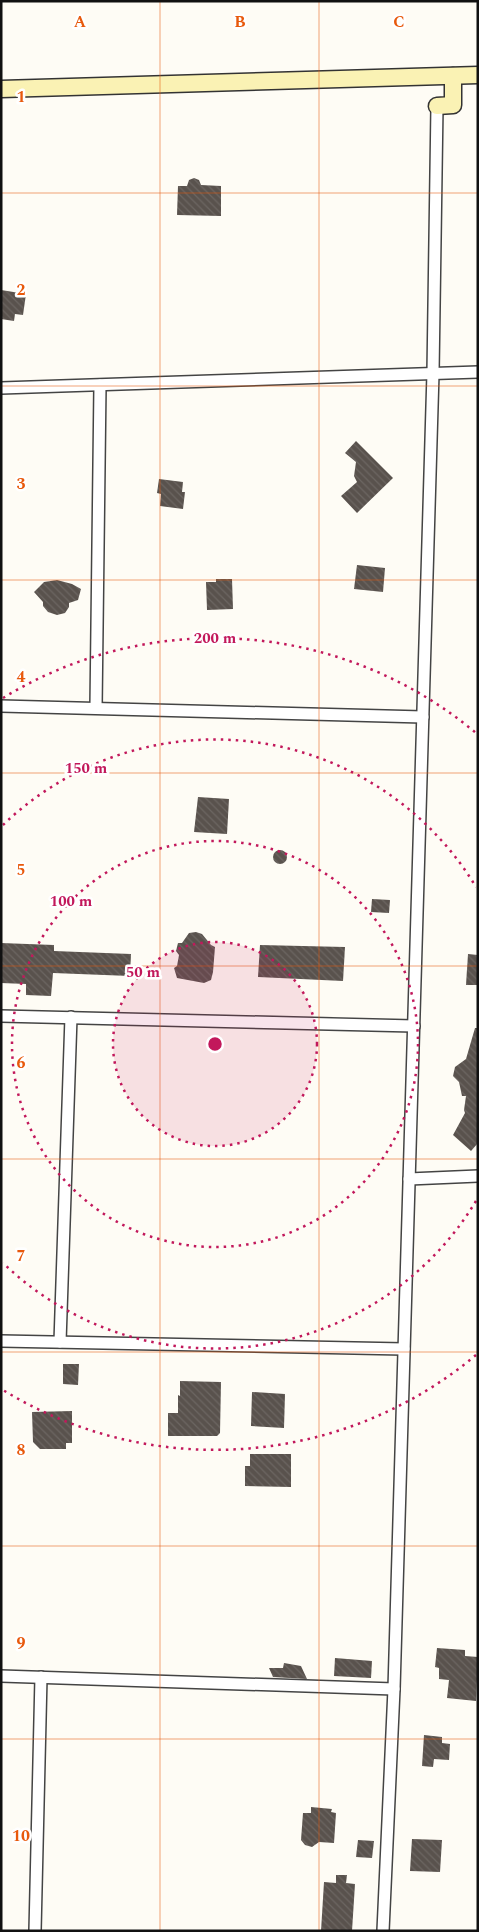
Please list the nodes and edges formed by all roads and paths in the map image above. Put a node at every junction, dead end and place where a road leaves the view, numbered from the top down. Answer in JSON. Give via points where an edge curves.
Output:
{"nodes":[{"id":1,"x":478,"y":74,"type":"edge"},
{"id":2,"x":453,"y":76,"type":"junction"},
{"id":3,"x":1,"y":89,"type":"edge"},
{"id":4,"x":437,"y":106,"type":"joint"},
{"id":5,"x":478,"y":372,"type":"edge"},
{"id":6,"x":433,"y":373,"type":"junction"},
{"id":7,"x":100,"y":385,"type":"junction"},
{"id":8,"x":1,"y":388,"type":"edge"},
{"id":9,"x":1,"y":706,"type":"edge"},
{"id":10,"x":96,"y":708,"type":"junction"},
{"id":11,"x":423,"y":717,"type":"junction"},
{"id":12,"x":1,"y":1016,"type":"edge"},
{"id":13,"x":71,"y":1017,"type":"junction"},
{"id":14,"x":414,"y":1026,"type":"junction"},
{"id":15,"x":478,"y":1176,"type":"edge"},
{"id":16,"x":409,"y":1179,"type":"junction"},
{"id":17,"x":1,"y":1341,"type":"edge"},
{"id":18,"x":60,"y":1342,"type":"junction"},
{"id":19,"x":404,"y":1350,"type":"junction"},
{"id":20,"x":1,"y":1676,"type":"edge"},
{"id":21,"x":41,"y":1678,"type":"junction"},
{"id":22,"x":394,"y":1689,"type":"junction"},
{"id":23,"x":35,"y":1931,"type":"edge"},
{"id":24,"x":383,"y":1931,"type":"edge"}],
"edges":[{"from":1,"to":2,"type":"main road"},
{"from":2,"to":3,"type":"main road"},
{"from":2,"to":4,"type":"main road","via":[[453,106]]},
{"from":4,"to":6,"type":"street"},
{"from":5,"to":6,"type":"street"},
{"from":6,"to":7,"type":"street"},
{"from":6,"to":11,"type":"street"},
{"from":7,"to":8,"type":"street"},
{"from":7,"to":10,"type":"street"},
{"from":9,"to":10,"type":"street"},
{"from":10,"to":11,"type":"street"},
{"from":11,"to":14,"type":"street"},
{"from":12,"to":13,"type":"street"},
{"from":13,"to":14,"type":"street"},
{"from":13,"to":18,"type":"street"},
{"from":14,"to":16,"type":"street"},
{"from":15,"to":16,"type":"street"},
{"from":16,"to":19,"type":"street"},
{"from":17,"to":18,"type":"street"},
{"from":18,"to":19,"type":"street"},
{"from":19,"to":22,"type":"street"},
{"from":20,"to":21,"type":"street"},
{"from":21,"to":22,"type":"street"},
{"from":21,"to":23,"type":"street"},
{"from":22,"to":24,"type":"street"}]}
